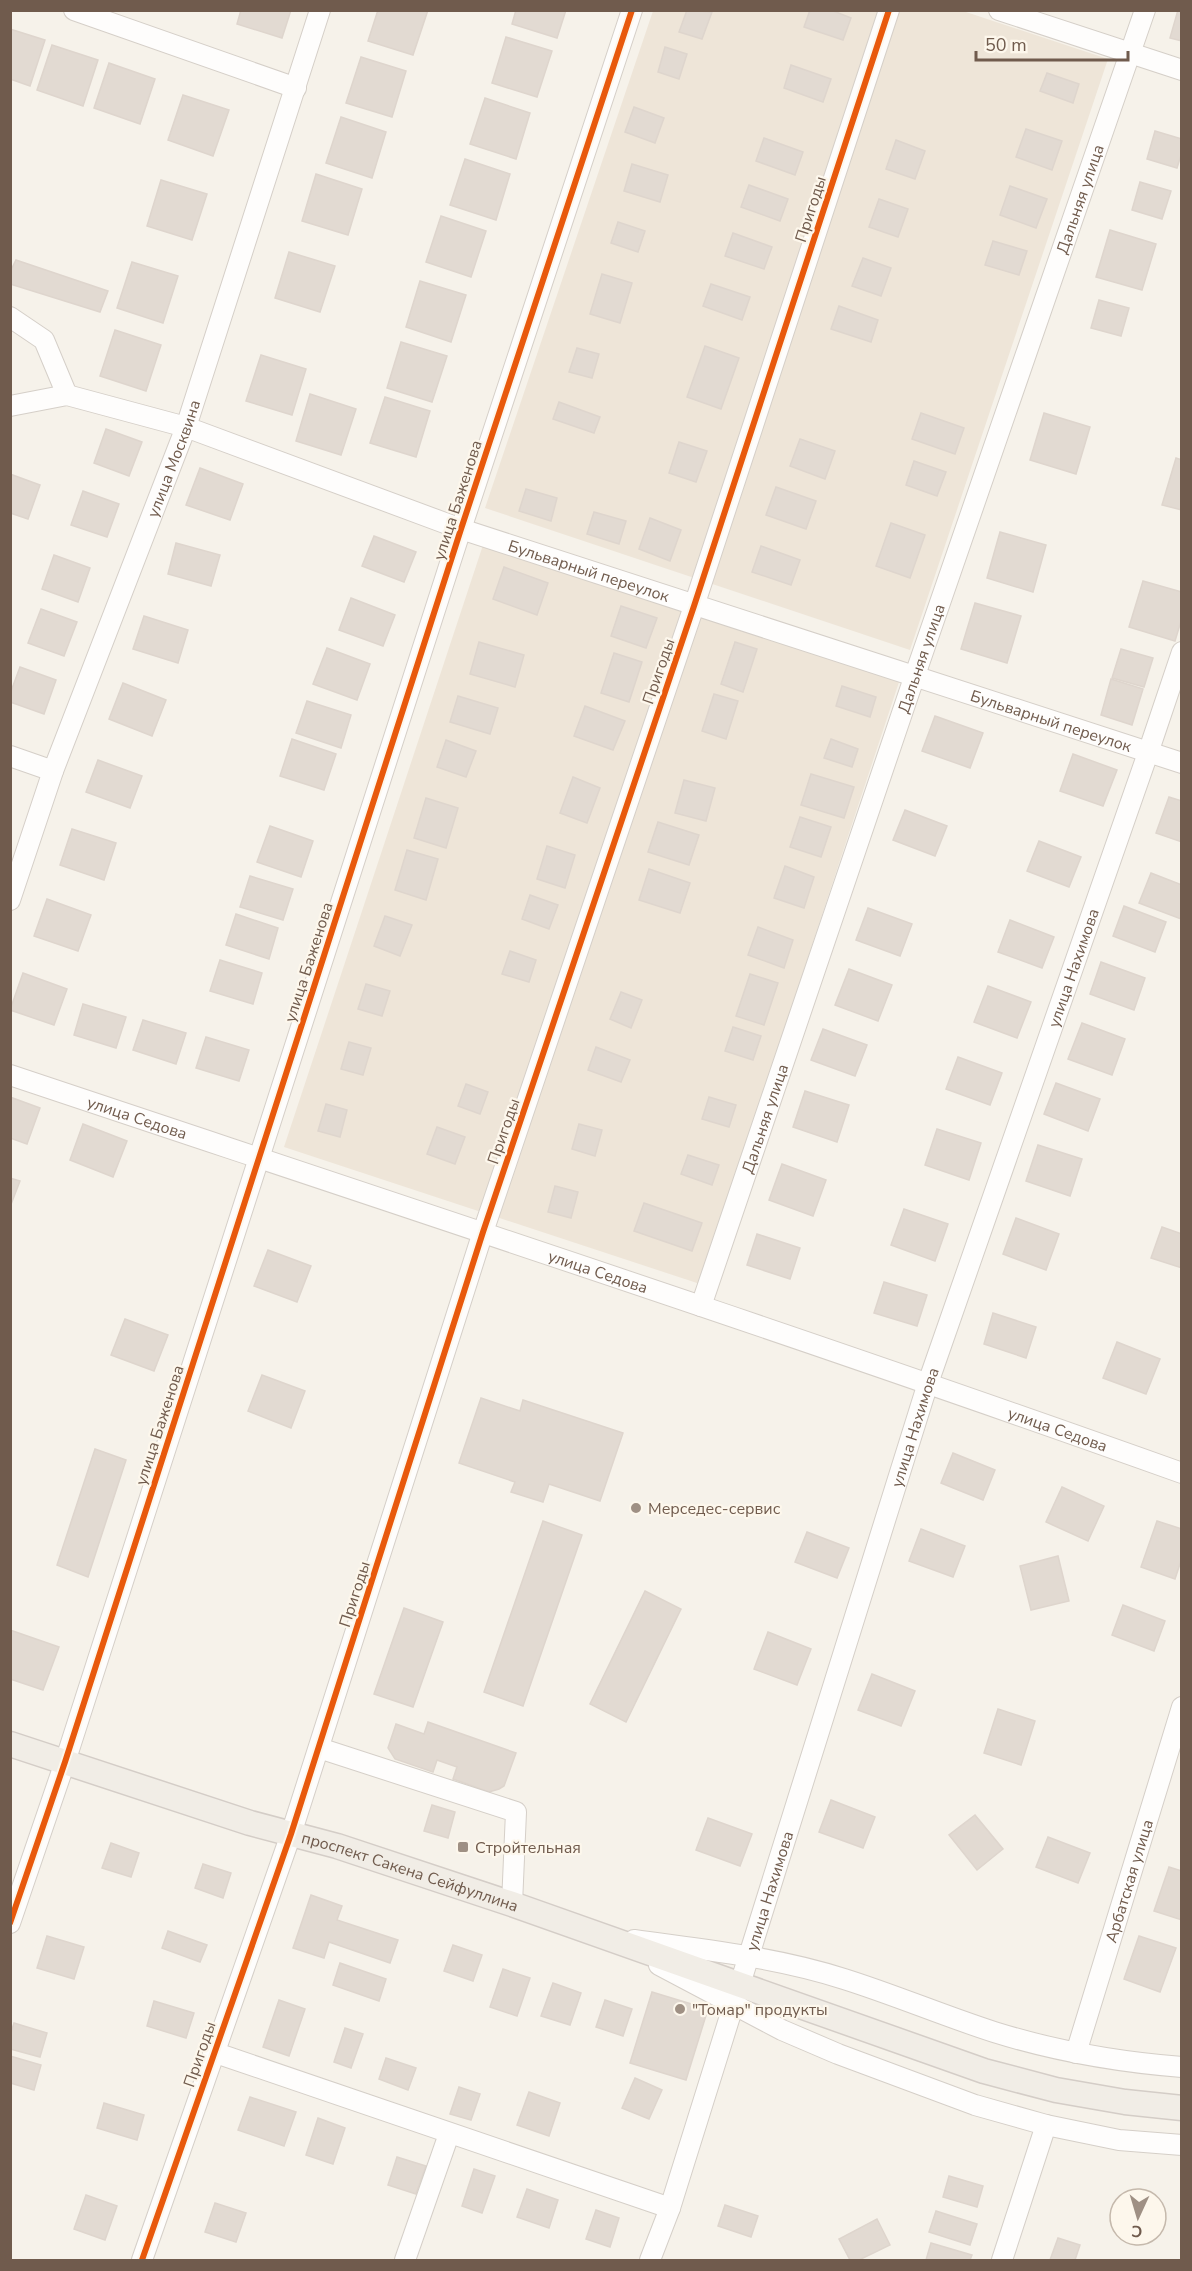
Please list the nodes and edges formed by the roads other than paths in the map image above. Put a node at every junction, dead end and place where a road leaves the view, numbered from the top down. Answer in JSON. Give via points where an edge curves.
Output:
{"nodes":[{"id":1,"x":74,"y":10,"type":"edge"},
{"id":2,"x":320,"y":10,"type":"edge"},
{"id":3,"x":632,"y":10,"type":"edge"},
{"id":4,"x":889,"y":10,"type":"edge"},
{"id":5,"x":999,"y":10,"type":"edge"},
{"id":6,"x":1145,"y":10,"type":"edge"},
{"id":7,"x":1130,"y":54,"type":"junction"},
{"id":8,"x":1182,"y":70,"type":"edge"},
{"id":9,"x":296,"y":88,"type":"junction"},
{"id":10,"x":10,"y":317,"type":"edge"},
{"id":11,"x":67,"y":394,"type":"junction"},
{"id":12,"x":10,"y":406,"type":"edge"},
{"id":13,"x":186,"y":427,"type":"junction"},
{"id":14,"x":461,"y":529,"type":"junction"},
{"id":15,"x":694,"y":606,"type":"junction"},
{"id":16,"x":1182,"y":652,"type":"edge"},
{"id":17,"x":915,"y":675,"type":"junction"},
{"id":18,"x":1148,"y":753,"type":"junction"},
{"id":19,"x":10,"y":756,"type":"edge"},
{"id":20,"x":1182,"y":763,"type":"edge"},
{"id":21,"x":53,"y":771,"type":"junction"},
{"id":22,"x":10,"y":900,"type":"edge"},
{"id":23,"x":10,"y":1075,"type":"edge"},
{"id":24,"x":259,"y":1158,"type":"junction"},
{"id":25,"x":483,"y":1232,"type":"junction"},
{"id":26,"x":701,"y":1306,"type":"junction"},
{"id":27,"x":928,"y":1383,"type":"junction"},
{"id":28,"x":1182,"y":1473,"type":"edge"},
{"id":29,"x":1182,"y":1707,"type":"edge"},
{"id":30,"x":10,"y":1744,"type":"edge"},
{"id":31,"x":319,"y":1748,"type":"junction"},
{"id":32,"x":65,"y":1762,"type":"junction"},
{"id":33,"x":291,"y":1834,"type":"junction"},
{"id":34,"x":512,"y":1904,"type":"junction"},
{"id":35,"x":10,"y":1923,"type":"edge"},
{"id":36,"x":603,"y":1936,"type":"junction"},
{"id":37,"x":749,"y":1956,"type":"junction"},
{"id":38,"x":737,"y":1994,"type":"junction"},
{"id":39,"x":213,"y":2052,"type":"junction"},
{"id":40,"x":1076,"y":2053,"type":"junction"},
{"id":41,"x":1182,"y":2067,"type":"edge"},
{"id":42,"x":1182,"y":2108,"type":"edge"},
{"id":43,"x":1046,"y":2125,"type":"junction"},
{"id":44,"x":449,"y":2134,"type":"junction"},
{"id":45,"x":1182,"y":2145,"type":"edge"},
{"id":46,"x":670,"y":2208,"type":"junction"},
{"id":47,"x":142,"y":2260,"type":"edge"},
{"id":48,"x":405,"y":2260,"type":"edge"},
{"id":49,"x":650,"y":2260,"type":"edge"},
{"id":50,"x":1002,"y":2260,"type":"edge"}],
"edges":[{"from":1,"to":9,"type":"street"},
{"from":2,"to":9,"type":"street","name":"улица Москвина"},
{"from":3,"to":14,"type":"street","name":"улица Баженова"},
{"from":4,"to":15,"type":"street","name":"Пригоды"},
{"from":5,"to":7,"type":"street"},
{"from":6,"to":7,"type":"street","name":"Дальняя улица"},
{"from":7,"to":8,"type":"street"},
{"from":7,"to":17,"type":"street","name":"Дальняя улица"},
{"from":9,"to":13,"type":"street","name":"улица Москвина"},
{"from":10,"to":11,"type":"street","via":[[44,340]]},
{"from":11,"to":12,"type":"street","name":"Бульварный переулок"},
{"from":11,"to":13,"type":"street","name":"Бульварный переулок"},
{"from":13,"to":14,"type":"street","name":"Бульварный переулок"},
{"from":13,"to":21,"type":"street","name":"улица Москвина"},
{"from":14,"to":15,"type":"street","name":"Бульварный переулок"},
{"from":14,"to":24,"type":"street","name":"улица Баженова"},
{"from":15,"to":17,"type":"street","name":"Бульварный переулок"},
{"from":15,"to":25,"type":"street","name":"Пригоды"},
{"from":16,"to":18,"type":"street","name":"улица Нахимова"},
{"from":17,"to":18,"type":"street","name":"Бульварный переулок"},
{"from":17,"to":26,"type":"street","name":"Дальняя улица"},
{"from":18,"to":20,"type":"street","name":"Бульварный переулок"},
{"from":18,"to":27,"type":"street","name":"улица Нахимова"},
{"from":19,"to":21,"type":"street"},
{"from":21,"to":22,"type":"street","name":"улица Москвина"},
{"from":23,"to":24,"type":"street","name":"улица Седова"},
{"from":24,"to":25,"type":"street","name":"улица Седова"},
{"from":24,"to":32,"type":"street","name":"улица Баженова"},
{"from":25,"to":26,"type":"street","name":"улица Седова"},
{"from":25,"to":31,"type":"street","name":"Пригоды"},
{"from":26,"to":27,"type":"street","name":"улица Седова"},
{"from":27,"to":28,"type":"street","name":"улица Седова"},
{"from":27,"to":37,"type":"street","name":"улица Нахимова"},
{"from":29,"to":40,"type":"street","name":"Арбатская улица"},
{"from":30,"to":32,"type":"main road","name":"проспект Сакена Сейфуллина"},
{"from":31,"to":33,"type":"street","name":"Пригоды"},
{"from":31,"to":34,"type":"street","via":[[516,1812]]},
{"from":32,"to":33,"type":"main road","name":"проспект Сакена Сейфуллина"},
{"from":32,"to":35,"type":"street","name":"улица Баженова"},
{"from":33,"to":34,"type":"main road","name":"проспект Сакена Сейфуллина"},
{"from":33,"to":39,"type":"street","name":"Пригоды"},
{"from":34,"to":36,"type":"main road","name":"проспект Сакена Сейфуллина"},
{"from":36,"to":37,"type":"street"},
{"from":36,"to":38,"type":"main road","name":"проспект Сакена Сейфуллина"},
{"from":37,"to":38,"type":"street","name":"улица Нахимова"},
{"from":37,"to":40,"type":"street","via":[[844,1979],[995,2032]]},
{"from":38,"to":42,"type":"main road","name":"проспект Сакена Сейфуллина","via":[[1056,2090]]},
{"from":38,"to":43,"type":"street","via":[[782,2030],[838,2054],[975,2105]]},
{"from":38,"to":46,"type":"street","name":"улица Нахимова"},
{"from":39,"to":44,"type":"street","name":"Пригоды"},
{"from":39,"to":47,"type":"street","name":"Пригоды"},
{"from":40,"to":41,"type":"street"},
{"from":43,"to":45,"type":"street","via":[[1119,2140]]},
{"from":43,"to":50,"type":"street"},
{"from":44,"to":46,"type":"street"},
{"from":44,"to":48,"type":"street"},
{"from":46,"to":49,"type":"street","name":"улица Нахимова"}]}
